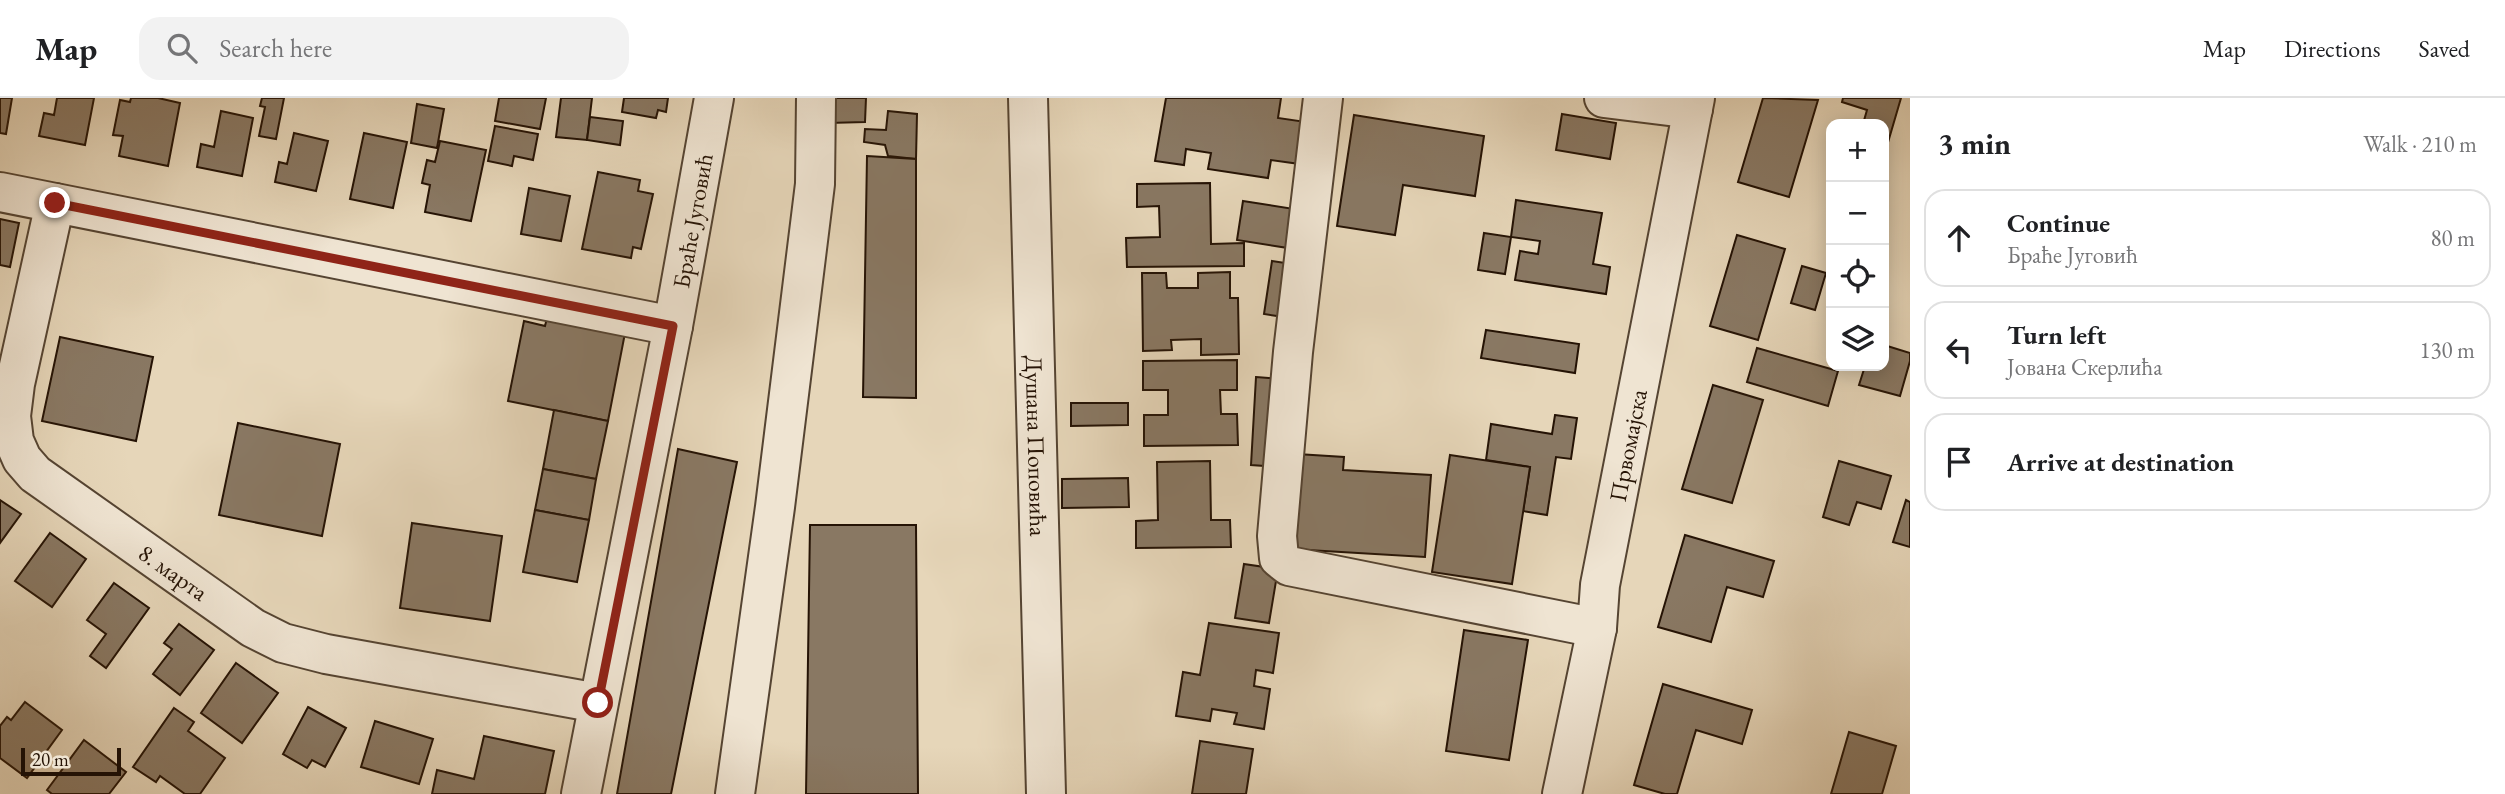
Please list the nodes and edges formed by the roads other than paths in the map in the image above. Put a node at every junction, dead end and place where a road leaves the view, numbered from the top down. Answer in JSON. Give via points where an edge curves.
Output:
{"nodes":[{"id":1,"x":714,"y":98,"type":"edge"},
{"id":2,"x":817,"y":98,"type":"edge"},
{"id":3,"x":1028,"y":98,"type":"edge"},
{"id":4,"x":1322,"y":98,"type":"edge"},
{"id":5,"x":1604,"y":98,"type":"edge"},
{"id":6,"x":1694,"y":103,"type":"edge"},
{"id":7,"x":0,"y":192,"type":"edge"},
{"id":8,"x":55,"y":203,"type":"junction"},
{"id":9,"x":673,"y":326,"type":"junction"},
{"id":10,"x":7,"y":383,"type":"edge"},
{"id":11,"x":1597,"y":628,"type":"junction"},
{"id":12,"x":598,"y":703,"type":"junction"},
{"id":13,"x":581,"y":794,"type":"edge"},
{"id":14,"x":735,"y":794,"type":"edge"},
{"id":15,"x":1046,"y":794,"type":"edge"},
{"id":16,"x":1562,"y":794,"type":"edge"}],
"edges":[{"from":1,"to":9,"type":"street","name":"Браће Југовић"},
{"from":2,"to":14,"type":"street","via":[[815,184]]},
{"from":3,"to":15,"type":"street","name":"Душана Поповића"},
{"from":4,"to":11,"type":"street","via":[[1293,352],[1279,558],[1289,566]]},
{"from":5,"to":6,"type":"street"},
{"from":6,"to":11,"type":"street","name":"Првомајска","via":[[1600,585]]},
{"from":7,"to":8,"type":"street"},
{"from":8,"to":9,"type":"street"},
{"from":8,"to":10,"type":"street","name":"8. марта"},
{"from":9,"to":12,"type":"street","name":"Браће Југовић"},
{"from":10,"to":12,"type":"street","name":"8. марта","via":[[14,440],[35,474],[253,628],[283,643],[326,654]]},
{"from":11,"to":16,"type":"street","name":"Првомајска"},
{"from":12,"to":13,"type":"street","name":"Браће Југовић"}]}
